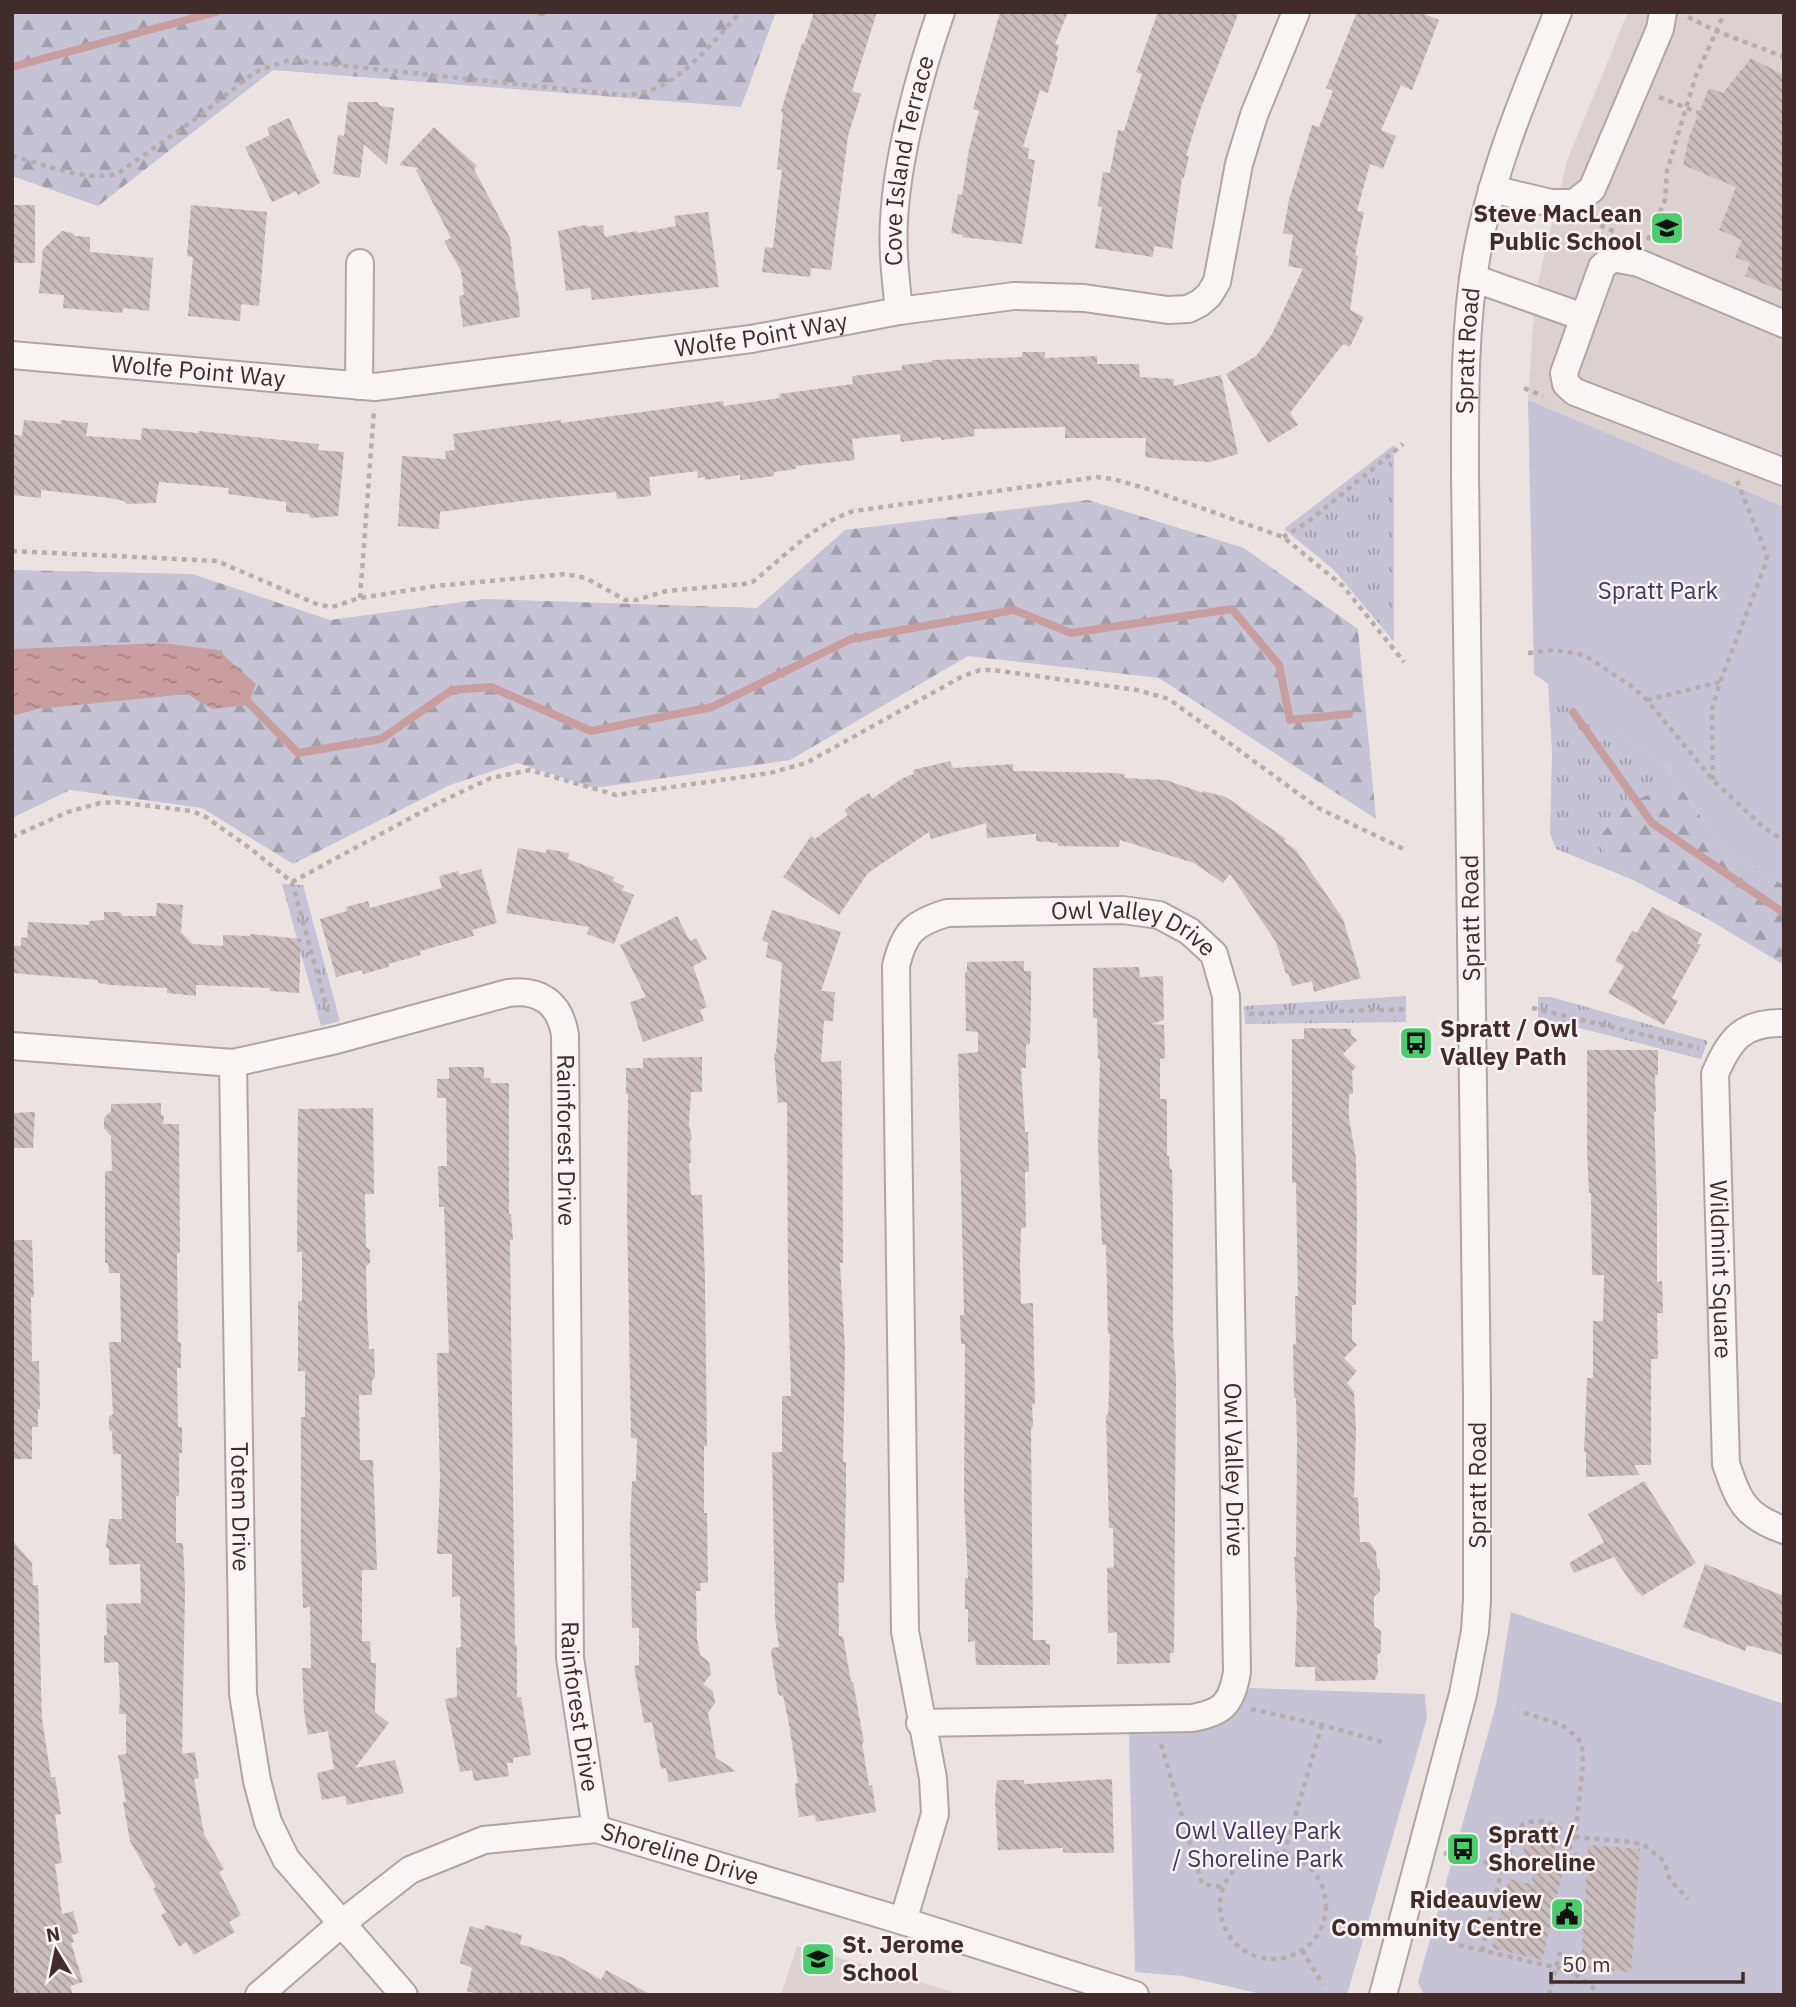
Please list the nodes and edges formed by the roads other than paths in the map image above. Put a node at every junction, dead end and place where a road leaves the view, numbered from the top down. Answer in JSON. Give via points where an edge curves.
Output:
{"nodes":[{"id":1,"x":941,"y":12,"type":"edge"},
{"id":2,"x":1296,"y":12,"type":"edge"},
{"id":3,"x":1558,"y":12,"type":"edge"},
{"id":4,"x":1672,"y":13,"type":"edge"},
{"id":5,"x":1492,"y":189,"type":"junction"},
{"id":6,"x":360,"y":263,"type":"dead end"},
{"id":7,"x":1473,"y":278,"type":"junction"},
{"id":8,"x":899,"y":312,"type":"junction"},
{"id":9,"x":1583,"y":317,"type":"junction"},
{"id":10,"x":1784,"y":324,"type":"edge"},
{"id":11,"x":12,"y":355,"type":"edge"},
{"id":12,"x":367,"y":386,"type":"junction"},
{"id":13,"x":1784,"y":472,"type":"edge"},
{"id":14,"x":1784,"y":1023,"type":"edge"},
{"id":15,"x":12,"y":1046,"type":"edge"},
{"id":16,"x":233,"y":1063,"type":"junction"},
{"id":17,"x":1784,"y":1530,"type":"edge"},
{"id":18,"x":920,"y":1723,"type":"junction"},
{"id":19,"x":596,"y":1829,"type":"junction"},
{"id":20,"x":904,"y":1921,"type":"junction"},
{"id":21,"x":342,"y":1923,"type":"junction"},
{"id":22,"x":259,"y":1995,"type":"edge"},
{"id":23,"x":404,"y":1995,"type":"edge"},
{"id":24,"x":1135,"y":1995,"type":"edge"},
{"id":25,"x":1383,"y":1995,"type":"edge"}],
"edges":[{"from":1,"to":8,"type":"street","name":"Cove Island Terrace","via":[[904,146],[894,219]]},
{"from":2,"to":8,"type":"street","name":"Wolfe Point Way","via":[[1239,164],[1217,282],[1200,303],[1168,310],[1084,298],[1014,296]]},
{"from":3,"to":5,"type":"street","name":"Spratt Road"},
{"from":4,"to":5,"type":"street","via":[[1660,29],[1592,189],[1584,197],[1574,203],[1551,204]]},
{"from":5,"to":7,"type":"street","name":"Spratt Road"},
{"from":6,"to":12,"type":"street"},
{"from":7,"to":9,"type":"street"},
{"from":7,"to":25,"type":"street","name":"Spratt Road","via":[[1465,476],[1478,1575],[1466,1680]]},
{"from":8,"to":12,"type":"street","name":"Wolfe Point Way","via":[[751,339]]},
{"from":9,"to":10,"type":"street","via":[[1602,267],[1619,258]]},
{"from":9,"to":13,"type":"street","via":[[1564,373],[1570,389]]},
{"from":11,"to":12,"type":"street","name":"Wolfe Point Way"},
{"from":14,"to":17,"type":"street","name":"Wildmint Square","via":[[1751,1026],[1723,1054],[1715,1074],[1726,1464],[1739,1501],[1768,1525]]},
{"from":15,"to":16,"type":"street","name":"Rainforest Drive"},
{"from":16,"to":19,"type":"street","name":"Rainforest Drive","via":[[523,991],[536,994],[557,1010],[566,1049],[570,1658]]},
{"from":16,"to":21,"type":"street","name":"Totem Drive","via":[[243,1680],[248,1738],[268,1822],[286,1859]]},
{"from":18,"to":18,"type":"street","name":"Owl Valley Drive","via":[[905,1631],[896,966],[901,946],[911,930],[947,913],[1123,910],[1159,915],[1189,931],[1214,954],[1226,996],[1234,1689],[1220,1711],[1206,1716]]},
{"from":18,"to":20,"type":"street","name":"Owl Valley Drive","via":[[933,1777],[935,1814]]},
{"from":19,"to":20,"type":"street","name":"Shoreline Drive"},
{"from":19,"to":21,"type":"street","name":"Shoreline Drive","via":[[485,1840],[410,1870]]},
{"from":20,"to":24,"type":"street","name":"Shoreline Drive"},
{"from":21,"to":22,"type":"street","name":"Shoreline Drive"},
{"from":21,"to":23,"type":"street","name":"Totem Drive"}]}
